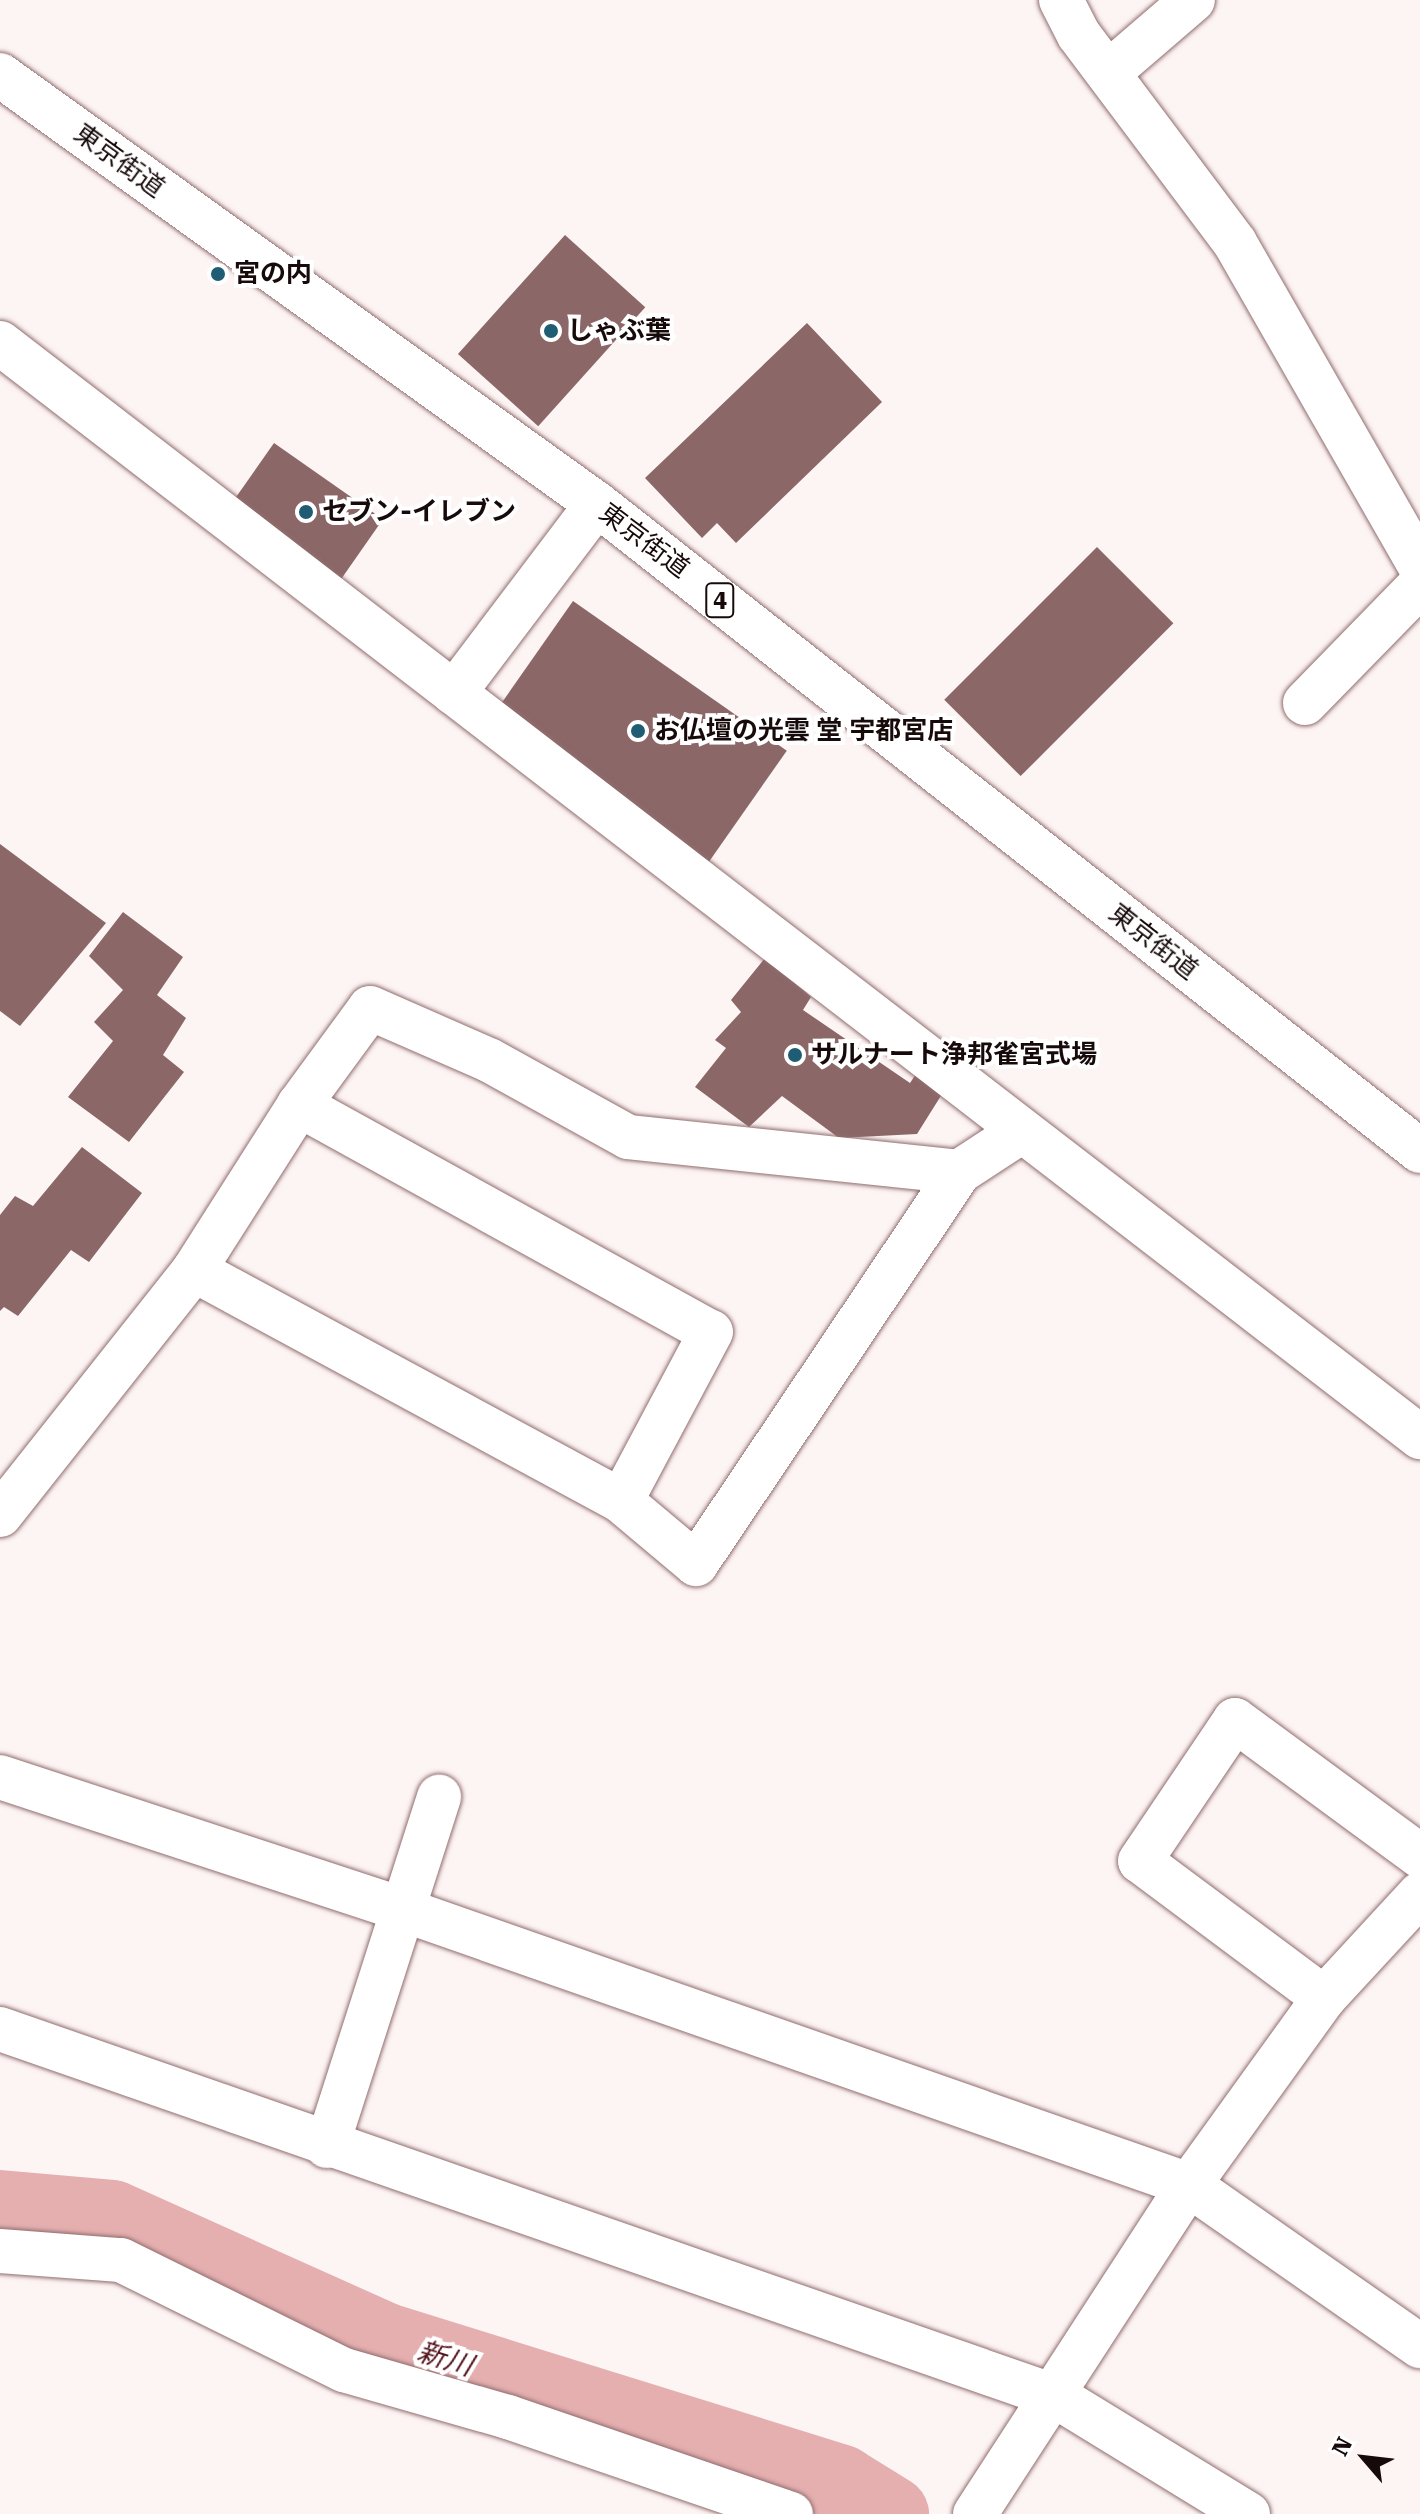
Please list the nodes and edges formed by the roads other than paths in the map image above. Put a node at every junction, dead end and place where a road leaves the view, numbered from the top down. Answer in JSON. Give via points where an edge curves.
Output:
{"nodes":[{"id":1,"x":1061,"y":0,"type":"edge"},
{"id":2,"x":1193,"y":0,"type":"edge"},
{"id":3,"x":1108,"y":73,"type":"junction"},
{"id":4,"x":0,"y":75,"type":"edge"},
{"id":5,"x":0,"y":343,"type":"edge"},
{"id":6,"x":597,"y":504,"type":"junction"},
{"id":7,"x":1420,"y":566,"type":"edge"},
{"id":8,"x":1420,"y":585,"type":"edge"},
{"id":9,"x":454,"y":693,"type":"junction"},
{"id":10,"x":1305,"y":703,"type":"dead end"},
{"id":11,"x":299,"y":1105,"type":"junction"},
{"id":12,"x":1022,"y":1131,"type":"junction"},
{"id":13,"x":1420,"y":1151,"type":"edge"},
{"id":14,"x":959,"y":1172,"type":"junction"},
{"id":15,"x":194,"y":1270,"type":"junction"},
{"id":16,"x":1420,"y":1437,"type":"edge"},
{"id":17,"x":621,"y":1501,"type":"junction"},
{"id":18,"x":0,"y":1515,"type":"edge"},
{"id":19,"x":0,"y":1777,"type":"edge"},
{"id":20,"x":439,"y":1797,"type":"dead end"},
{"id":21,"x":1420,"y":1856,"type":"edge"},
{"id":22,"x":1420,"y":1894,"type":"edge"},
{"id":23,"x":401,"y":1909,"type":"junction"},
{"id":24,"x":1324,"y":1998,"type":"junction"},
{"id":25,"x":0,"y":2029,"type":"edge"},
{"id":26,"x":327,"y":2146,"type":"junction"},
{"id":27,"x":1189,"y":2185,"type":"junction"},
{"id":28,"x":0,"y":2251,"type":"edge"},
{"id":29,"x":1420,"y":2346,"type":"edge"},
{"id":30,"x":1057,"y":2397,"type":"junction"},
{"id":31,"x":791,"y":2514,"type":"edge"},
{"id":32,"x":975,"y":2514,"type":"edge"},
{"id":33,"x":1248,"y":2514,"type":"edge"}],
"edges":[{"from":1,"to":3,"type":"main road"},
{"from":2,"to":3,"type":"main road"},
{"from":3,"to":7,"type":"main road","via":[[1235,243]]},
{"from":4,"to":6,"type":"main road","name":"東京街道","number":"4"},
{"from":5,"to":9,"type":"main road"},
{"from":6,"to":9,"type":"main road"},
{"from":6,"to":13,"type":"main road","name":"東京街道","number":"4"},
{"from":8,"to":10,"type":"main road"},
{"from":9,"to":12,"type":"main road"},
{"from":11,"to":14,"type":"main road","via":[[370,1008],[489,1060],[628,1137]]},
{"from":11,"to":15,"type":"main road"},
{"from":11,"to":17,"type":"main road","via":[[711,1332]]},
{"from":12,"to":14,"type":"main road"},
{"from":12,"to":16,"type":"main road"},
{"from":14,"to":17,"type":"main road","via":[[696,1564]]},
{"from":15,"to":17,"type":"main road"},
{"from":15,"to":18,"type":"main road"},
{"from":19,"to":23,"type":"main road"},
{"from":20,"to":23,"type":"main road"},
{"from":21,"to":24,"type":"main road","via":[[1235,1720],[1140,1861]]},
{"from":22,"to":24,"type":"main road"},
{"from":23,"to":26,"type":"main road"},
{"from":23,"to":27,"type":"main road"},
{"from":24,"to":27,"type":"main road"},
{"from":25,"to":26,"type":"main road"},
{"from":26,"to":30,"type":"main road"},
{"from":27,"to":29,"type":"main road"},
{"from":27,"to":30,"type":"main road"},
{"from":28,"to":31,"type":"main road","via":[[121,2260],[344,2370],[508,2417]]},
{"from":30,"to":32,"type":"main road"},
{"from":30,"to":33,"type":"main road"}]}
